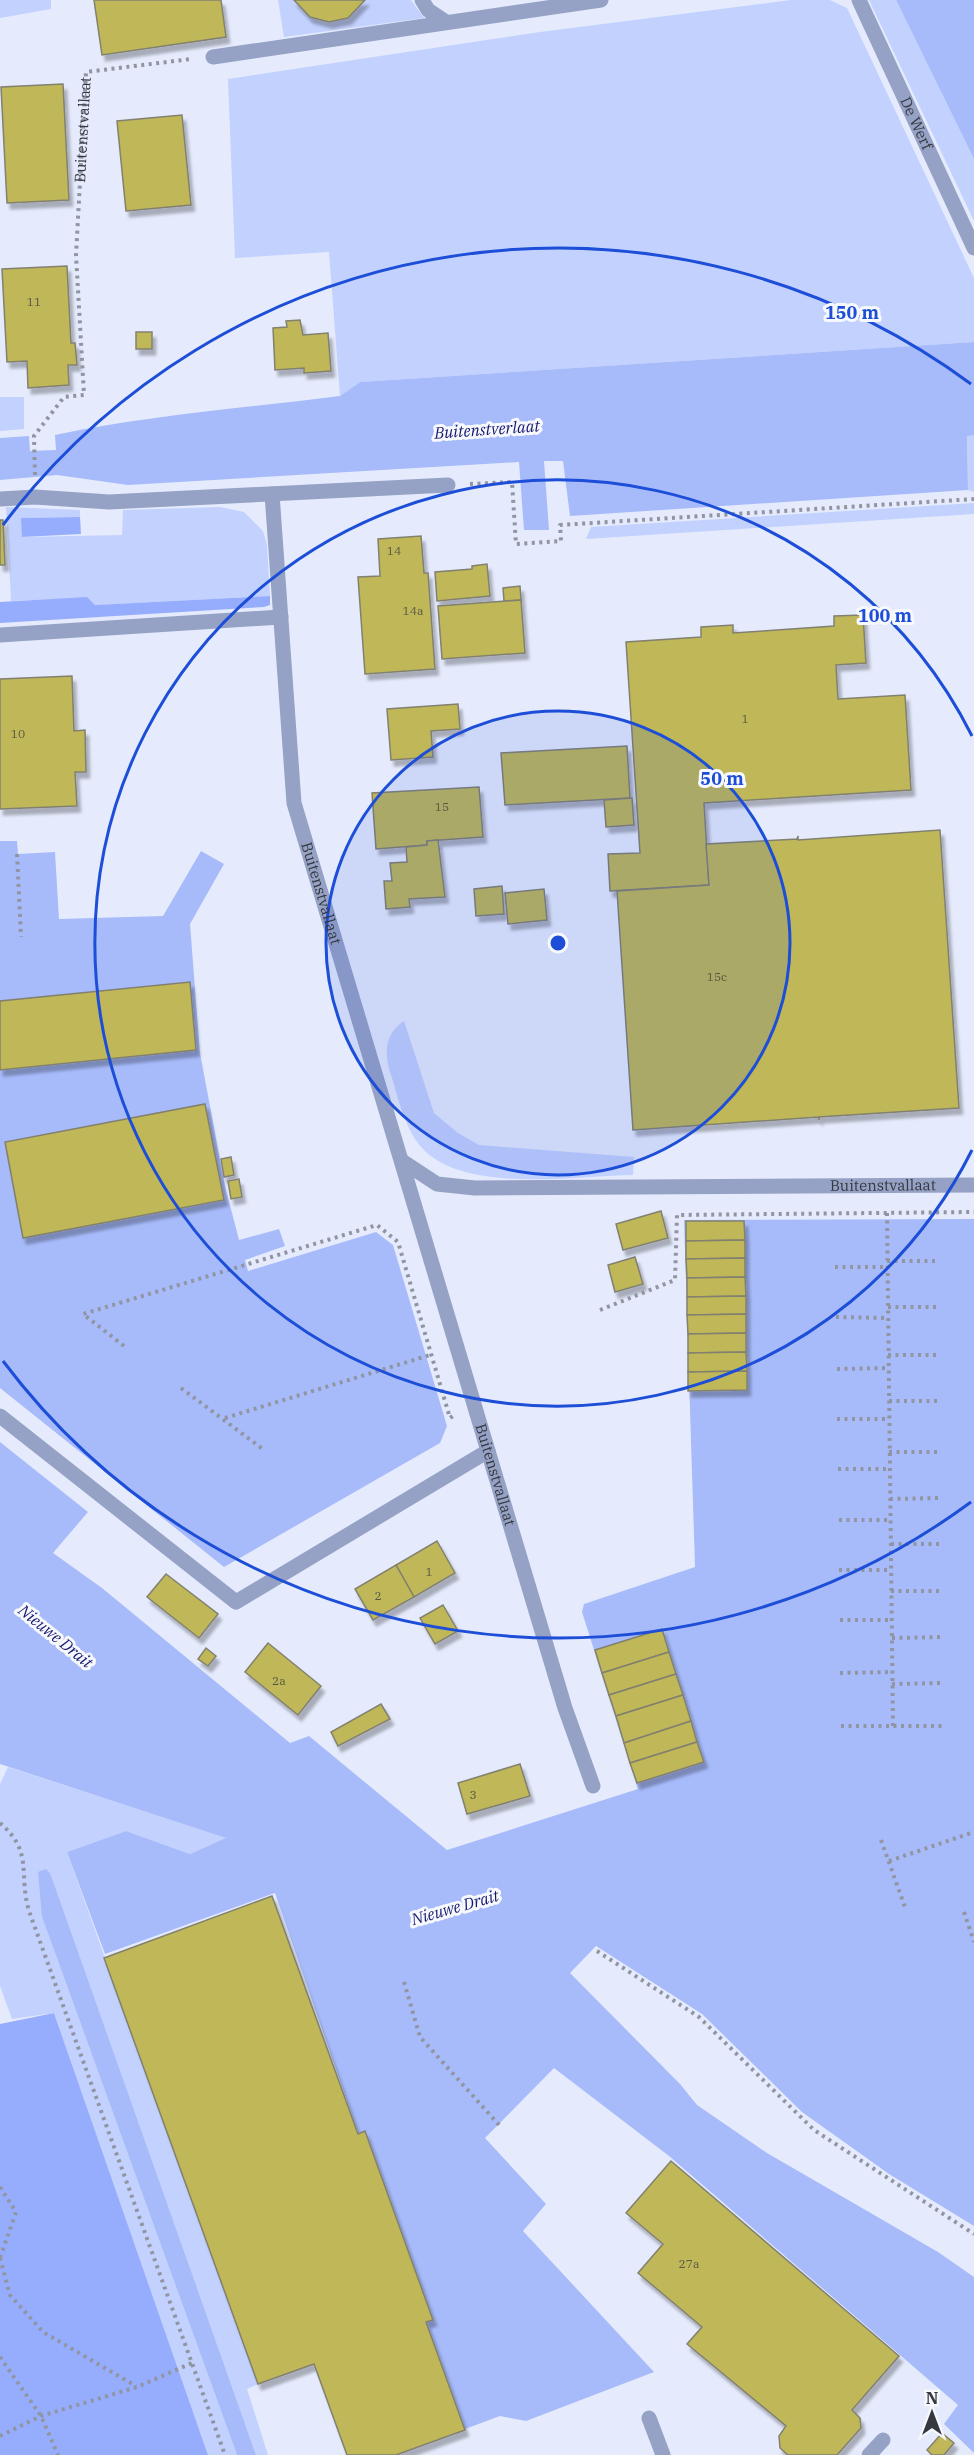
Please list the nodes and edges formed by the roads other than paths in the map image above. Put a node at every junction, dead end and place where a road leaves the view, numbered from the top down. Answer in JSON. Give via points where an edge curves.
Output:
{"nodes":[{"id":1,"x":422,"y":0,"type":"edge"},
{"id":2,"x":601,"y":0,"type":"edge"},
{"id":3,"x":859,"y":0,"type":"edge"},
{"id":4,"x":446,"y":22,"type":"junction"},
{"id":5,"x":213,"y":57,"type":"road end"},
{"id":6,"x":974,"y":248,"type":"edge"},
{"id":7,"x":448,"y":485,"type":"road end"},
{"id":8,"x":272,"y":494,"type":"junction"},
{"id":9,"x":0,"y":499,"type":"edge"},
{"id":10,"x":281,"y":617,"type":"junction"},
{"id":11,"x":0,"y":635,"type":"edge"},
{"id":12,"x":402,"y":1161,"type":"junction"},
{"id":13,"x":974,"y":1185,"type":"edge"},
{"id":14,"x":0,"y":1416,"type":"edge"},
{"id":15,"x":488,"y":1451,"type":"junction"},
{"id":16,"x":593,"y":1786,"type":"dead end"},
{"id":17,"x":649,"y":2418,"type":"dead end"},
{"id":18,"x":883,"y":2440,"type":"dead end"},
{"id":19,"x":663,"y":2455,"type":"edge"},
{"id":20,"x":869,"y":2455,"type":"edge"}],
"edges":[{"from":1,"to":4,"type":"street","via":[[428,10]]},
{"from":2,"to":4,"type":"street"},
{"from":3,"to":6,"type":"street","name":"De Werf"},
{"from":4,"to":5,"type":"street"},
{"from":7,"to":8,"type":"street"},
{"from":8,"to":9,"type":"street","via":[[109,502]]},
{"from":8,"to":10,"type":"street","name":"Buitenstvallaat"},
{"from":10,"to":11,"type":"street"},
{"from":10,"to":12,"type":"street","name":"Buitenstvallaat","via":[[294,803]]},
{"from":12,"to":13,"type":"street","name":"Buitenstvallaat","via":[[437,1184],[475,1188]]},
{"from":12,"to":15,"type":"street","name":"Buitenstvallaat"},
{"from":14,"to":15,"type":"street","via":[[236,1602]]},
{"from":15,"to":16,"type":"street","name":"Buitenstvallaat","via":[[565,1708]]},
{"from":17,"to":19,"type":"street"},
{"from":18,"to":20,"type":"street"}]}
